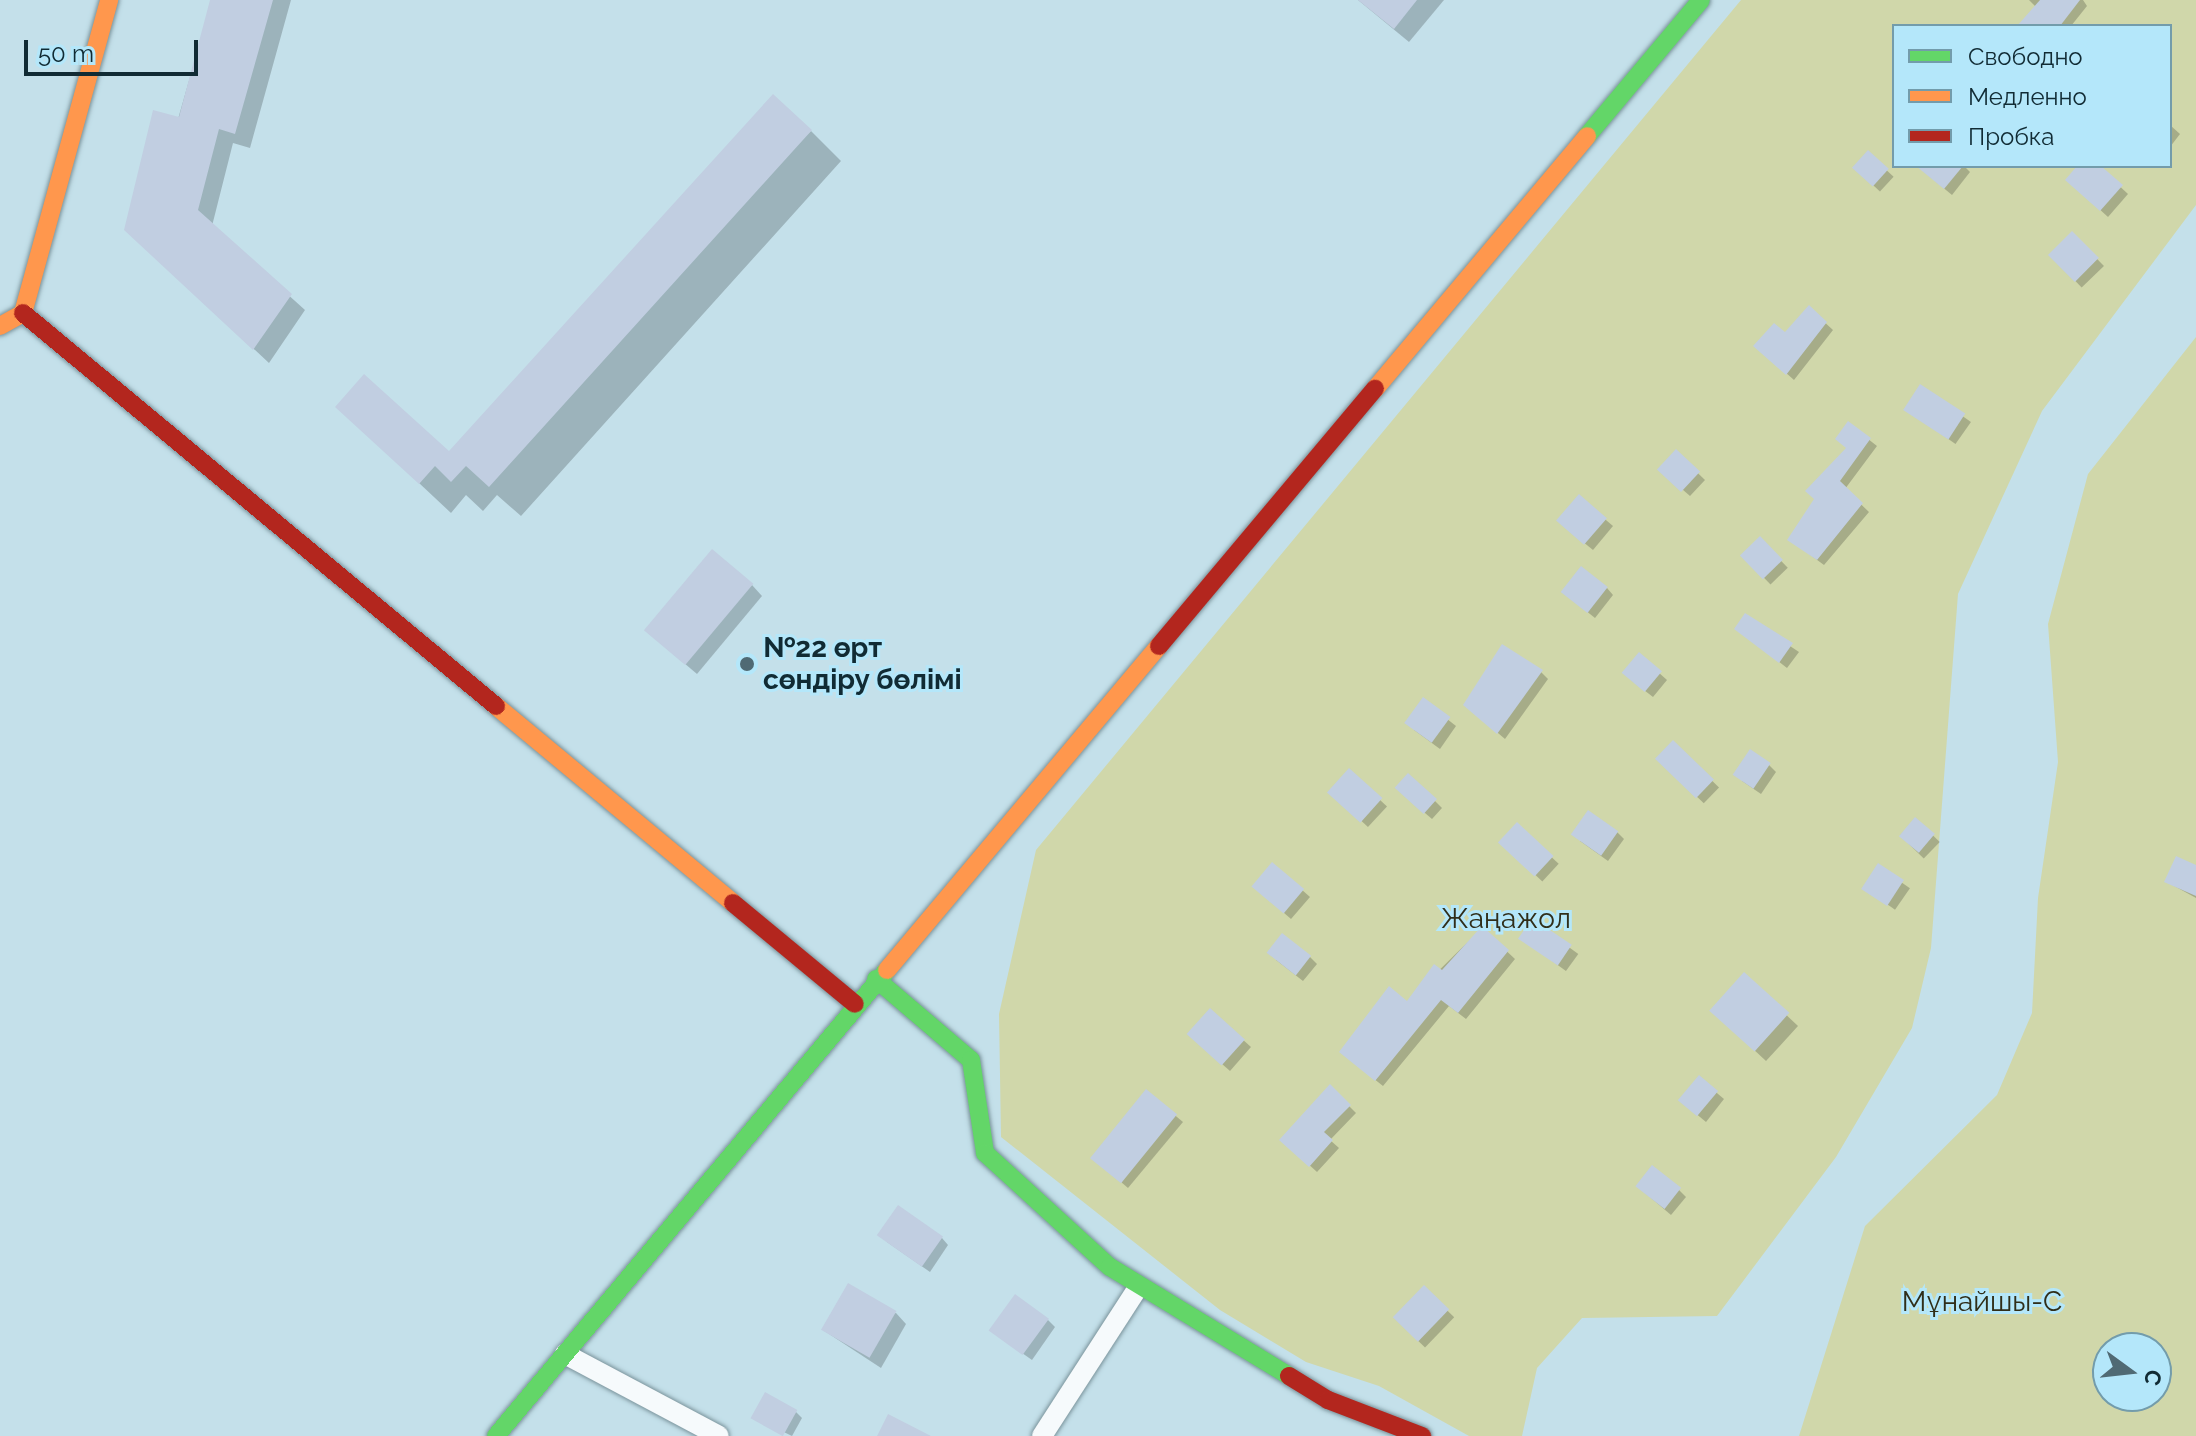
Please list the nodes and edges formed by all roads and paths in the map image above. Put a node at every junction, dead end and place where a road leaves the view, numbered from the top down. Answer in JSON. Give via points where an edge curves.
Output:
{"nodes":[{"id":1,"x":109,"y":0,"type":"edge"},
{"id":2,"x":1701,"y":0,"type":"edge"},
{"id":3,"x":23,"y":313,"type":"junction"},
{"id":4,"x":0,"y":326,"type":"edge"},
{"id":5,"x":876,"y":979,"type":"junction"},
{"id":6,"x":855,"y":1004,"type":"junction"},
{"id":7,"x":1137,"y":1289,"type":"junction"},
{"id":8,"x":565,"y":1354,"type":"junction"},
{"id":9,"x":496,"y":1436,"type":"edge"},
{"id":10,"x":719,"y":1436,"type":"edge"},
{"id":11,"x":1042,"y":1436,"type":"edge"},
{"id":12,"x":1422,"y":1436,"type":"edge"}],
"edges":[{"from":1,"to":3,"type":"street"},
{"from":2,"to":5,"type":"street"},
{"from":3,"to":4,"type":"street"},
{"from":3,"to":6,"type":"street"},
{"from":5,"to":6,"type":"street"},
{"from":5,"to":7,"type":"street","via":[[971,1060],[985,1153]]},
{"from":6,"to":8,"type":"street"},
{"from":7,"to":11,"type":"street"},
{"from":7,"to":12,"type":"street","via":[[1255,1349],[1328,1400]]},
{"from":8,"to":9,"type":"street"},
{"from":8,"to":10,"type":"street"}]}
